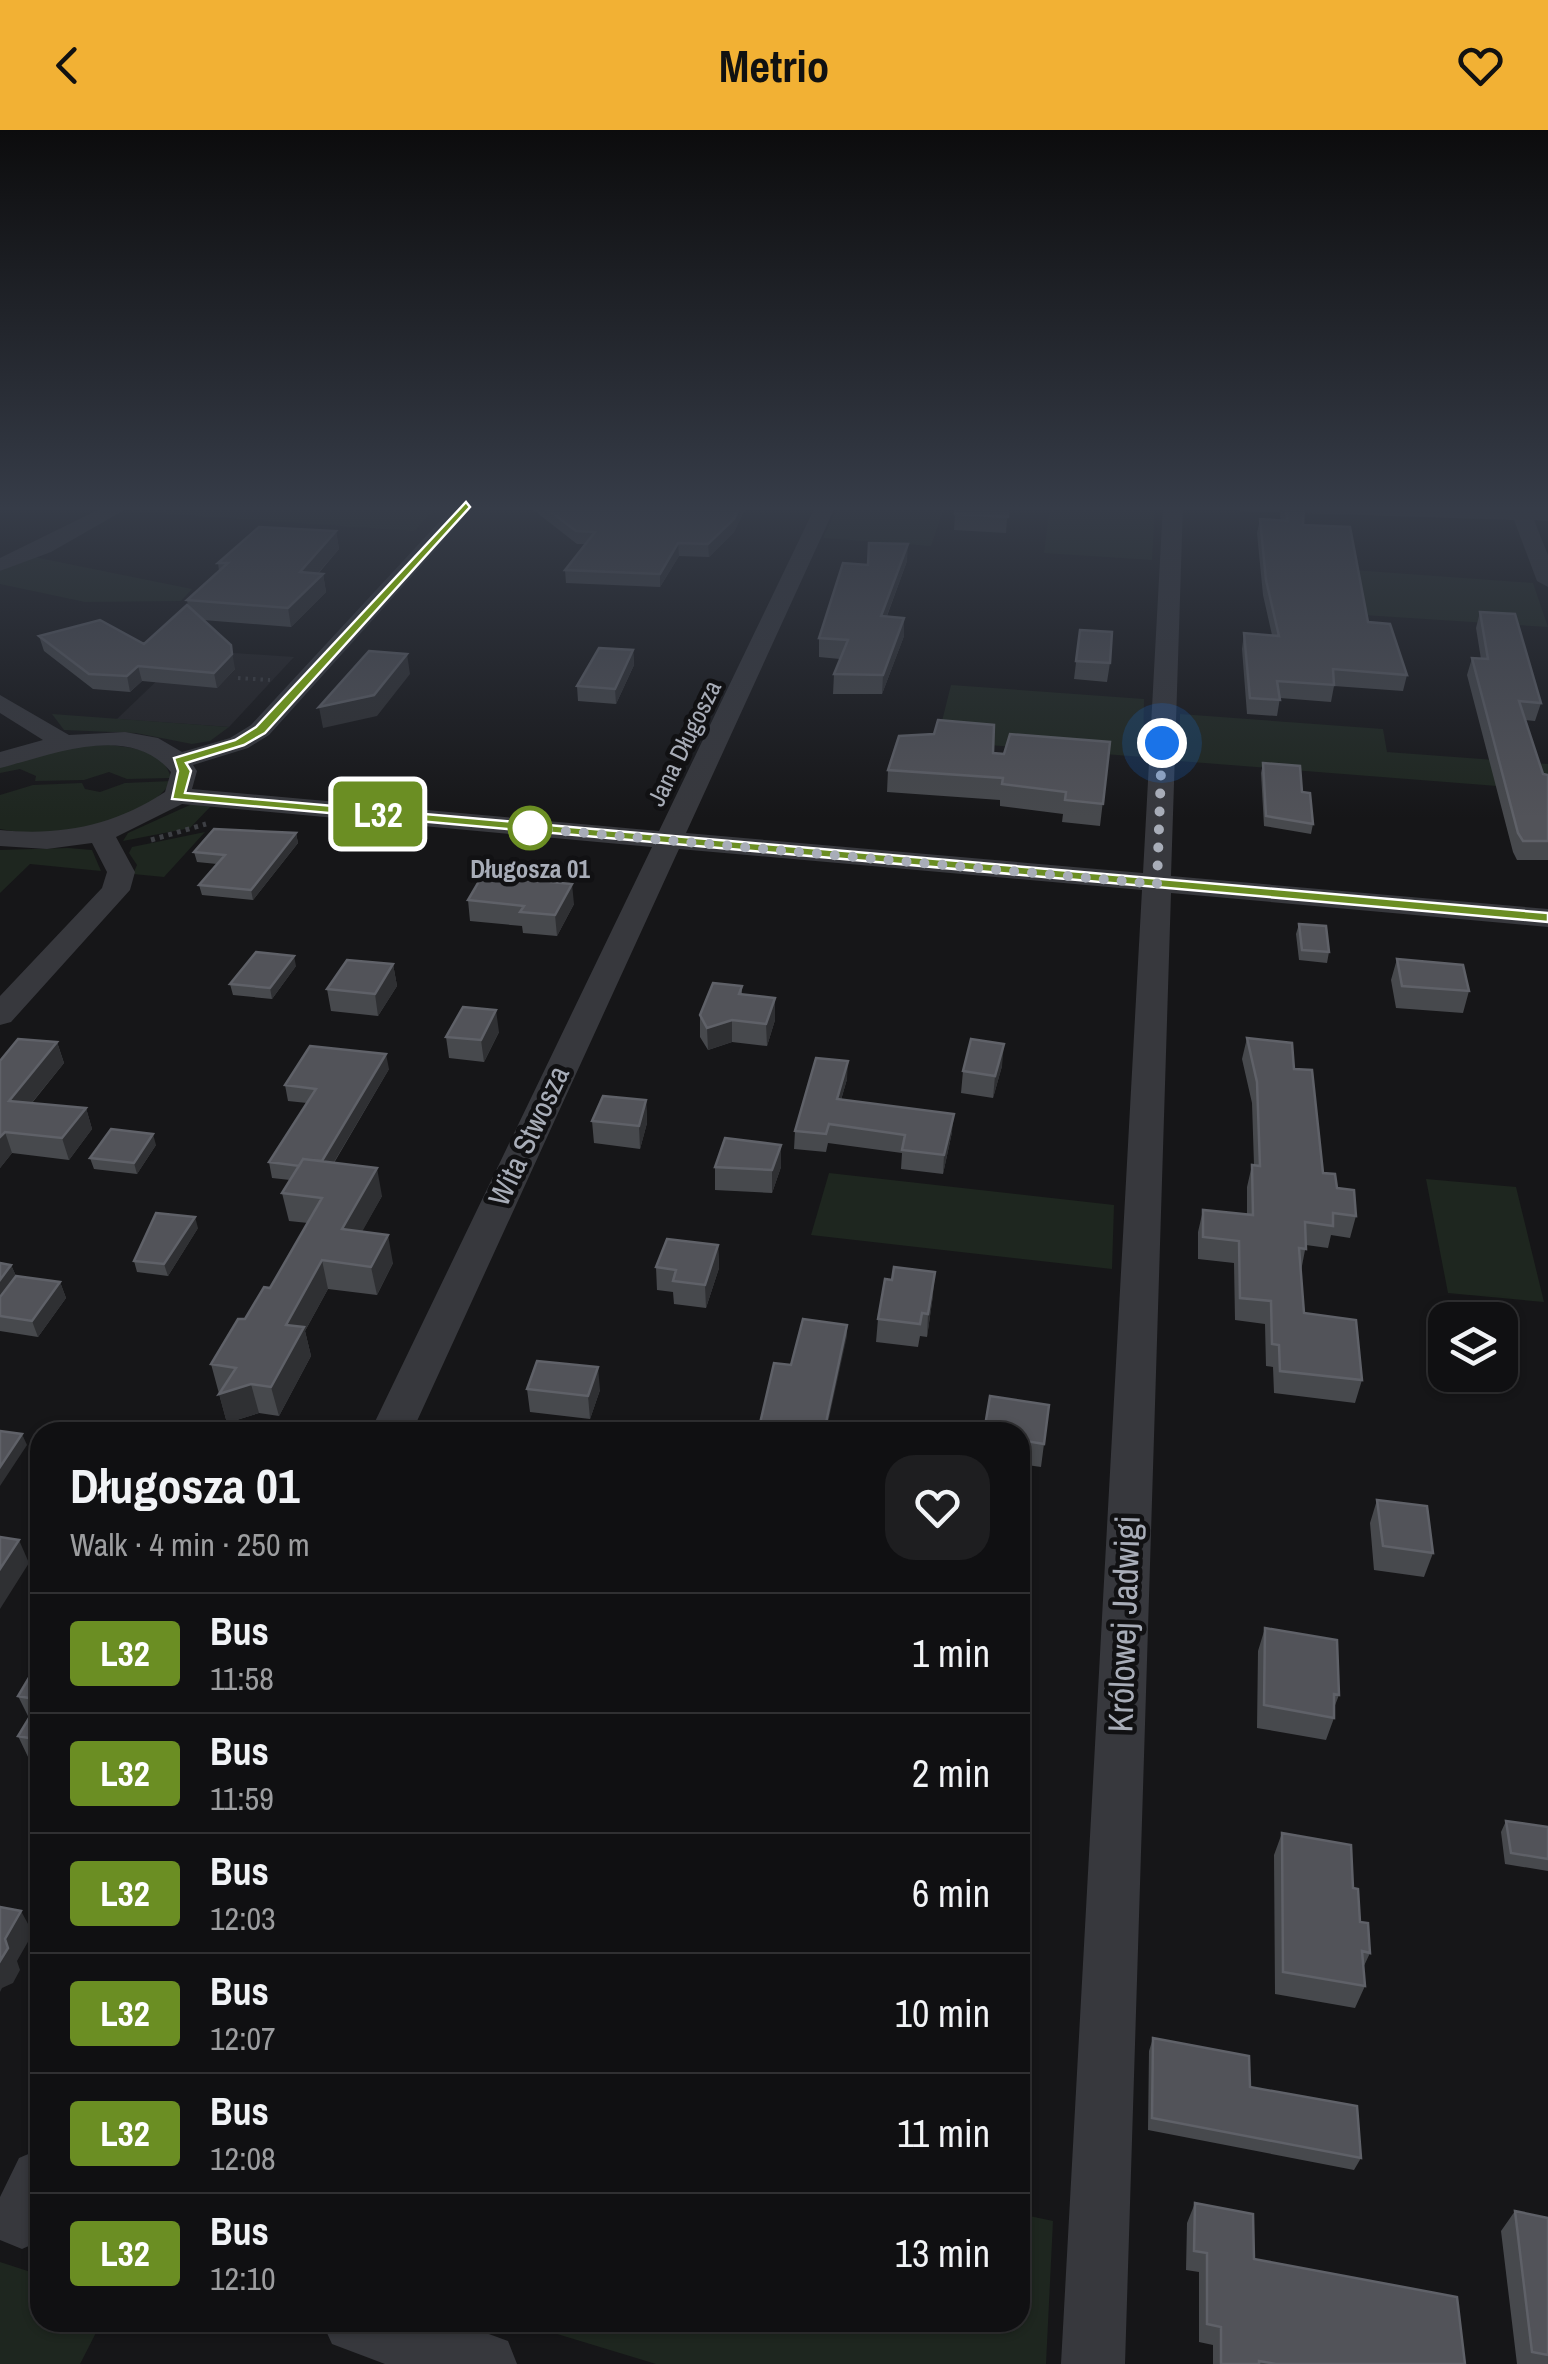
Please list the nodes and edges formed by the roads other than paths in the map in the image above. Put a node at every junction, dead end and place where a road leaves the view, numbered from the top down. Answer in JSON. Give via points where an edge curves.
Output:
{"nodes":[{"id":1,"x":371,"y":609,"type":"edge"},
{"id":2,"x":778,"y":609,"type":"edge"},
{"id":3,"x":1169,"y":609,"type":"edge"},
{"id":4,"x":0,"y":702,"type":"edge"},
{"id":5,"x":62,"y":742,"type":"junction"},
{"id":6,"x":0,"y":760,"type":"edge"},
{"id":7,"x":179,"y":761,"type":"junction"},
{"id":8,"x":177,"y":796,"type":"junction"},
{"id":9,"x":101,"y":835,"type":"junction"},
{"id":10,"x":0,"y":838,"type":"edge"},
{"id":11,"x":666,"y":840,"type":"junction"},
{"id":12,"x":1157,"y":884,"type":"junction"},
{"id":13,"x":1548,"y":918,"type":"edge"},
{"id":14,"x":0,"y":1015,"type":"edge"},
{"id":15,"x":396,"y":1422,"type":"edge"},
{"id":16,"x":385,"y":2332,"type":"edge"},
{"id":17,"x":485,"y":2364,"type":"edge"},
{"id":18,"x":1093,"y":2364,"type":"edge"}],
"edges":[{"from":1,"to":7,"type":"street","via":[[260,730]]},
{"from":2,"to":11,"type":"street","name":"Jana Długosza"},
{"from":3,"to":12,"type":"street","name":"Królowej Jadwigi"},
{"from":4,"to":5,"type":"street"},
{"from":5,"to":6,"type":"street"},
{"from":5,"to":7,"type":"street","via":[[142,743]]},
{"from":7,"to":8,"type":"street","via":[[184,771]]},
{"from":8,"to":9,"type":"street"},
{"from":8,"to":11,"type":"street"},
{"from":9,"to":10,"type":"street"},
{"from":9,"to":14,"type":"street","via":[[121,872],[116,890]]},
{"from":11,"to":12,"type":"street"},
{"from":11,"to":15,"type":"street","name":"Wita Stwosza"},
{"from":12,"to":13,"type":"street"},
{"from":12,"to":18,"type":"street","name":"Królowej Jadwigi"},
{"from":16,"to":17,"type":"street"}]}
